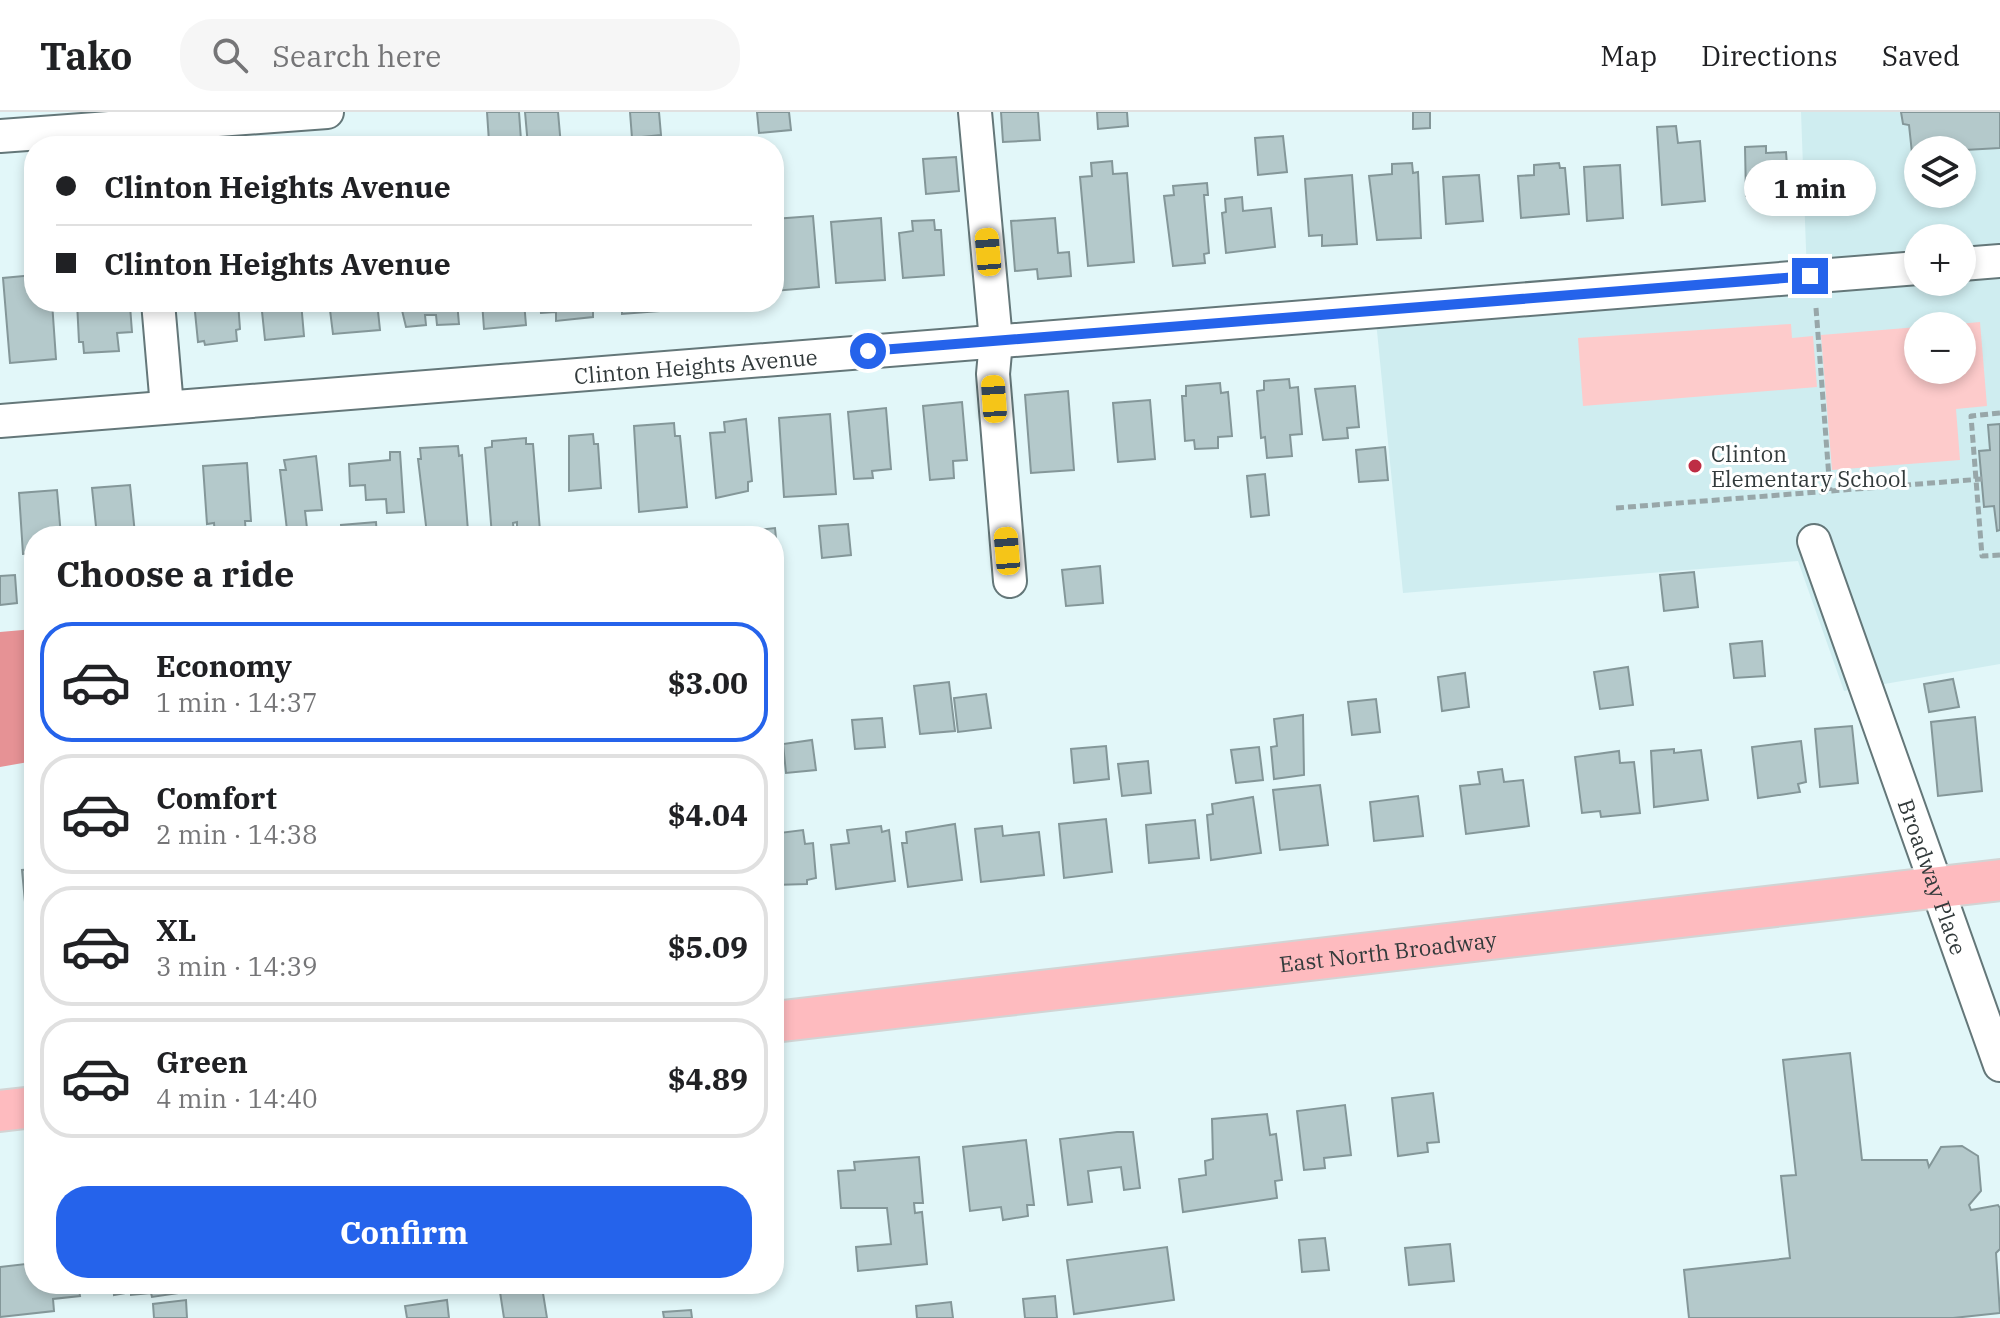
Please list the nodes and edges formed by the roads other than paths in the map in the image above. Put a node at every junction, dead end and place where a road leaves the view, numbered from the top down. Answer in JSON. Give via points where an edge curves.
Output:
{"nodes":[{"id":1,"x":327,"y":112,"type":"edge"},
{"id":2,"x":975,"y":112,"type":"edge"},
{"id":3,"x":0,"y":136,"type":"edge"},
{"id":4,"x":144,"y":136,"type":"edge"},
{"id":5,"x":2000,"y":261,"type":"edge"},
{"id":6,"x":1976,"y":263,"type":"edge"},
{"id":7,"x":1904,"y":269,"type":"edge"},
{"id":8,"x":159,"y":312,"type":"edge"},
{"id":9,"x":996,"y":341,"type":"junction"},
{"id":10,"x":167,"y":407,"type":"junction"},
{"id":11,"x":0,"y":421,"type":"edge"},
{"id":12,"x":1814,"y":541,"type":"dead end"},
{"id":13,"x":1010,"y":581,"type":"dead end"},
{"id":14,"x":2000,"y":880,"type":"edge"},
{"id":15,"x":1937,"y":888,"type":"junction"},
{"id":16,"x":784,"y":1021,"type":"edge"},
{"id":17,"x":2000,"y":1065,"type":"edge"},
{"id":18,"x":24,"y":1108,"type":"edge"},
{"id":19,"x":0,"y":1111,"type":"edge"}],
"edges":[{"from":1,"to":4,"type":"street"},
{"from":2,"to":9,"type":"street"},
{"from":3,"to":4,"type":"street"},
{"from":5,"to":6,"type":"street"},
{"from":7,"to":9,"type":"street","name":"Clinton Heights Avenue"},
{"from":8,"to":10,"type":"street"},
{"from":9,"to":10,"type":"street","name":"Clinton Heights Avenue"},
{"from":9,"to":13,"type":"street","via":[[993,374]]},
{"from":10,"to":11,"type":"street","name":"Clinton Heights Avenue"},
{"from":12,"to":15,"type":"street","name":"Broadway Place"},
{"from":14,"to":15,"type":"main road","name":"East North Broadway"},
{"from":15,"to":16,"type":"main road","name":"East North Broadway"},
{"from":15,"to":17,"type":"street","name":"Broadway Place"},
{"from":18,"to":19,"type":"main road"}]}
